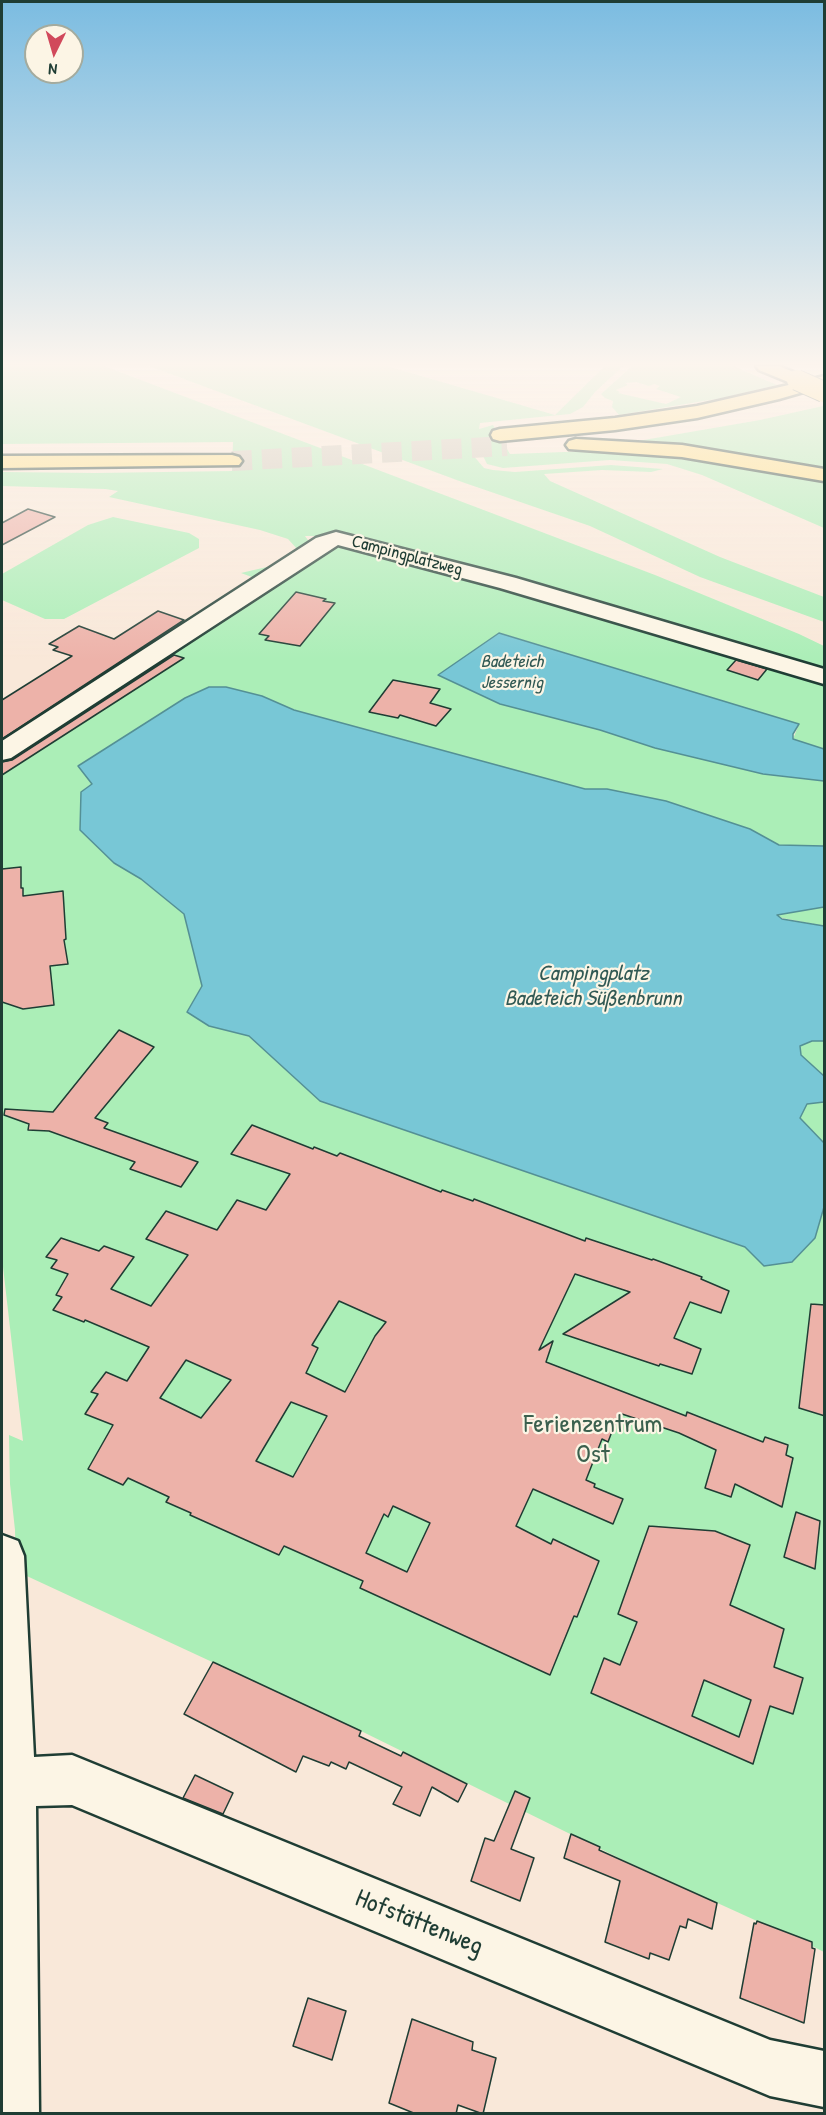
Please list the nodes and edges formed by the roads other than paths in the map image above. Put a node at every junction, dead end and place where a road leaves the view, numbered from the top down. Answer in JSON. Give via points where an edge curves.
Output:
{"nodes":[{"id":1,"x":755,"y":465,"type":"edge"},
{"id":2,"x":825,"y":476,"type":"edge"},
{"id":3,"x":825,"y":677,"type":"edge"},
{"id":4,"x":2,"y":752,"type":"edge"},
{"id":5,"x":2,"y":1556,"type":"edge"},
{"id":6,"x":11,"y":1783,"type":"junction"},
{"id":7,"x":825,"y":2079,"type":"edge"},
{"id":8,"x":11,"y":2114,"type":"edge"}],
"edges":[{"from":1,"to":2,"type":"highway"},
{"from":3,"to":4,"type":"street","name":"Campingplatzweg","via":[[496,580],[336,538]]},
{"from":5,"to":6,"type":"street"},
{"from":6,"to":7,"type":"street","name":"Hofstättenweg","via":[[72,1779],[770,2068]]},
{"from":6,"to":8,"type":"street"}]}
